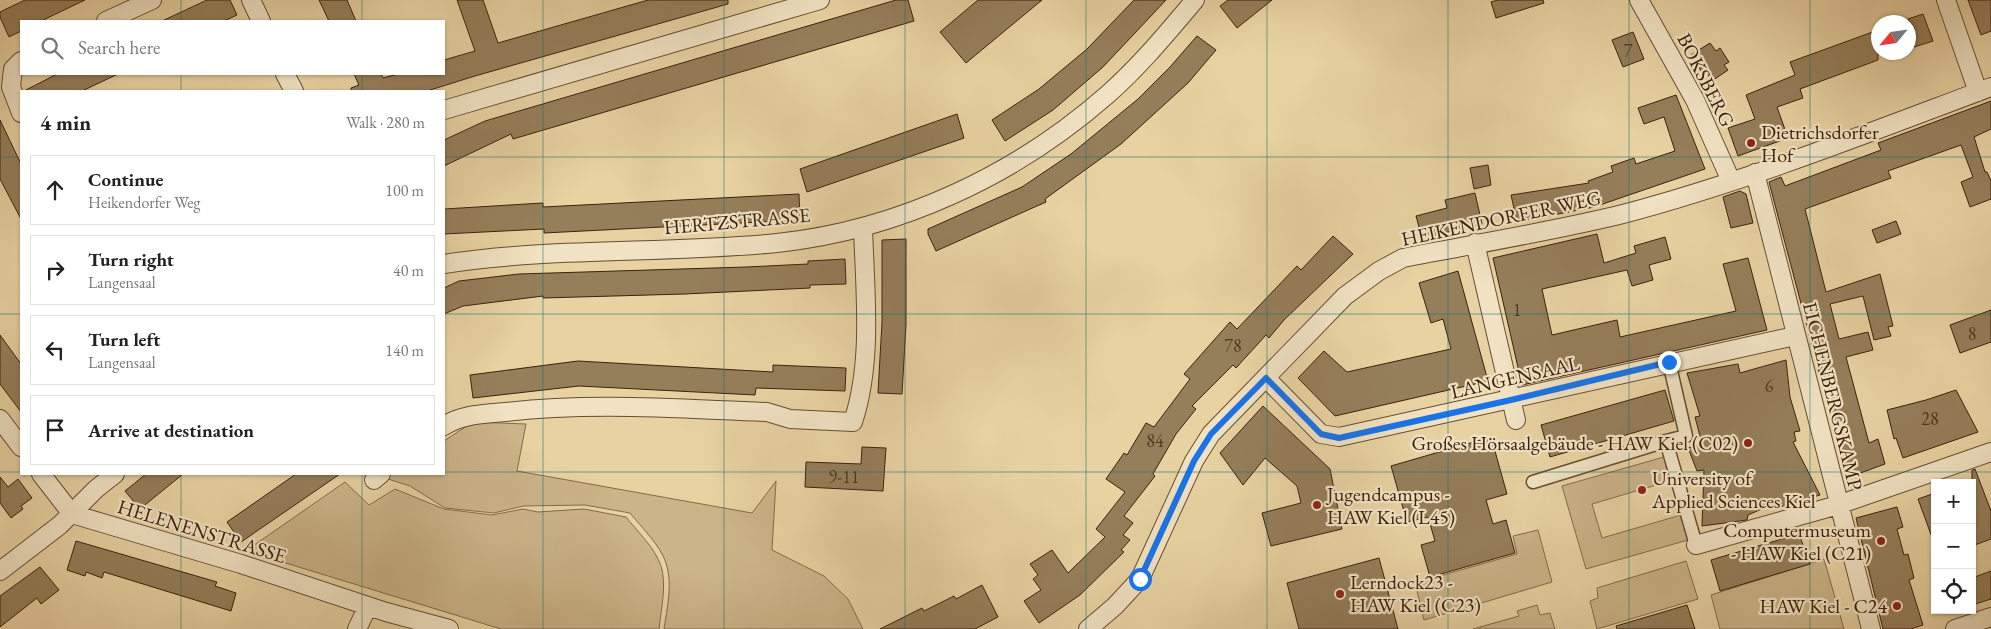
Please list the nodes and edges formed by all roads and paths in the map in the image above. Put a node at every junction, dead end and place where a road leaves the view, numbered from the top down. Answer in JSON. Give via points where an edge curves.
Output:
{"nodes":[{"id":1,"x":152,"y":0,"type":"edge"},
{"id":2,"x":251,"y":0,"type":"edge"},
{"id":3,"x":820,"y":0,"type":"edge"},
{"id":4,"x":1195,"y":0,"type":"edge"},
{"id":5,"x":1639,"y":0,"type":"edge"},
{"id":6,"x":1946,"y":0,"type":"edge"},
{"id":7,"x":108,"y":20,"type":"edge"},
{"id":8,"x":261,"y":20,"type":"edge"},
{"id":9,"x":20,"y":62,"type":"edge"},
{"id":10,"x":286,"y":75,"type":"edge"},
{"id":11,"x":293,"y":90,"type":"edge"},
{"id":12,"x":1985,"y":90,"type":"edge"},
{"id":13,"x":20,"y":110,"type":"edge"},
{"id":14,"x":445,"y":110,"type":"edge"},
{"id":15,"x":1755,"y":174,"type":"junction"},
{"id":16,"x":1731,"y":181,"type":"junction"},
{"id":17,"x":864,"y":228,"type":"junction"},
{"id":18,"x":1475,"y":244,"type":"junction"},
{"id":19,"x":445,"y":264,"type":"edge"},
{"id":20,"x":1795,"y":336,"type":"junction"},
{"id":21,"x":1669,"y":362,"type":"junction"},
{"id":22,"x":1266,"y":378,"type":"junction"},
{"id":23,"x":1511,"y":400,"type":"junction"},
{"id":24,"x":0,"y":419,"type":"edge"},
{"id":25,"x":1516,"y":420,"type":"dead end"},
{"id":26,"x":445,"y":426,"type":"edge"},
{"id":27,"x":1666,"y":441,"type":"junction"},
{"id":28,"x":20,"y":446,"type":"edge"},
{"id":29,"x":1991,"y":452,"type":"edge"},
{"id":30,"x":42,"y":475,"type":"edge"},
{"id":31,"x":114,"y":475,"type":"edge"},
{"id":32,"x":1533,"y":482,"type":"dead end"},
{"id":33,"x":1838,"y":505,"type":"junction"},
{"id":34,"x":72,"y":514,"type":"junction"},
{"id":35,"x":1696,"y":545,"type":"joint"},
{"id":36,"x":0,"y":572,"type":"edge"},
{"id":37,"x":368,"y":606,"type":"junction"},
{"id":38,"x":1991,"y":617,"type":"edge"},
{"id":39,"x":357,"y":629,"type":"edge"},
{"id":40,"x":450,"y":629,"type":"edge"},
{"id":41,"x":1088,"y":629,"type":"edge"},
{"id":42,"x":1871,"y":629,"type":"edge"},
{"id":43,"x":1955,"y":629,"type":"edge"}],
"edges":[{"from":1,"to":7,"type":"street"},
{"from":2,"to":8,"type":"street"},
{"from":3,"to":14,"type":"street"},
{"from":4,"to":17,"type":"street","name":"HERTZSTRASSE","via":[[1142,62],[1107,95],[1034,150],[954,194]]},
{"from":5,"to":16,"type":"street","name":"BOKSBERG","via":[[1695,100]]},
{"from":6,"to":12,"type":"street"},
{"from":9,"to":13,"type":"street","via":[[13,69],[11,87]]},
{"from":10,"to":11,"type":"street"},
{"from":12,"to":15,"type":"street","name":"HEIKENDORFER WEG"},
{"from":15,"to":16,"type":"street","name":"HEIKENDORFER WEG"},
{"from":15,"to":20,"type":"street","name":"EICHENBERGSKAMP"},
{"from":16,"to":18,"type":"street","name":"HEIKENDORFER WEG","via":[[1617,215]]},
{"from":17,"to":19,"type":"street","name":"HERTZSTRASSE","via":[[777,243],[512,256]]},
{"from":17,"to":26,"type":"street","via":[[866,322],[862,395],[853,422],[790,419],[768,412],[607,406],[469,416]]},
{"from":18,"to":22,"type":"street","name":"HEIKENDORFER WEG","via":[[1403,258],[1379,272],[1345,296]]},
{"from":18,"to":23,"type":"street"},
{"from":20,"to":21,"type":"street","name":"LANGENSAAL"},
{"from":20,"to":33,"type":"street","name":"EICHENBERGSKAMP"},
{"from":21,"to":23,"type":"street","name":"LANGENSAAL"},
{"from":21,"to":27,"type":"street","via":[[1686,436]]},
{"from":22,"to":23,"type":"street","name":"LANGENSAAL","via":[[1321,434],[1339,438]]},
{"from":22,"to":41,"type":"street","name":"HEIKENDORFER WEG","via":[[1211,434],[1178,495],[1140,579]]},
{"from":23,"to":25,"type":"street"},
{"from":24,"to":28,"type":"street"},
{"from":27,"to":32,"type":"street"},
{"from":27,"to":35,"type":"street"},
{"from":29,"to":33,"type":"street"},
{"from":30,"to":34,"type":"street"},
{"from":31,"to":34,"type":"street"},
{"from":33,"to":35,"type":"street"},
{"from":33,"to":42,"type":"street","name":"EICHENBERGSKAMP"},
{"from":34,"to":36,"type":"street"},
{"from":34,"to":37,"type":"street","name":"HELENENSTRASSE"},
{"from":37,"to":39,"type":"street"},
{"from":37,"to":40,"type":"street"},
{"from":38,"to":43,"type":"street"}]}
